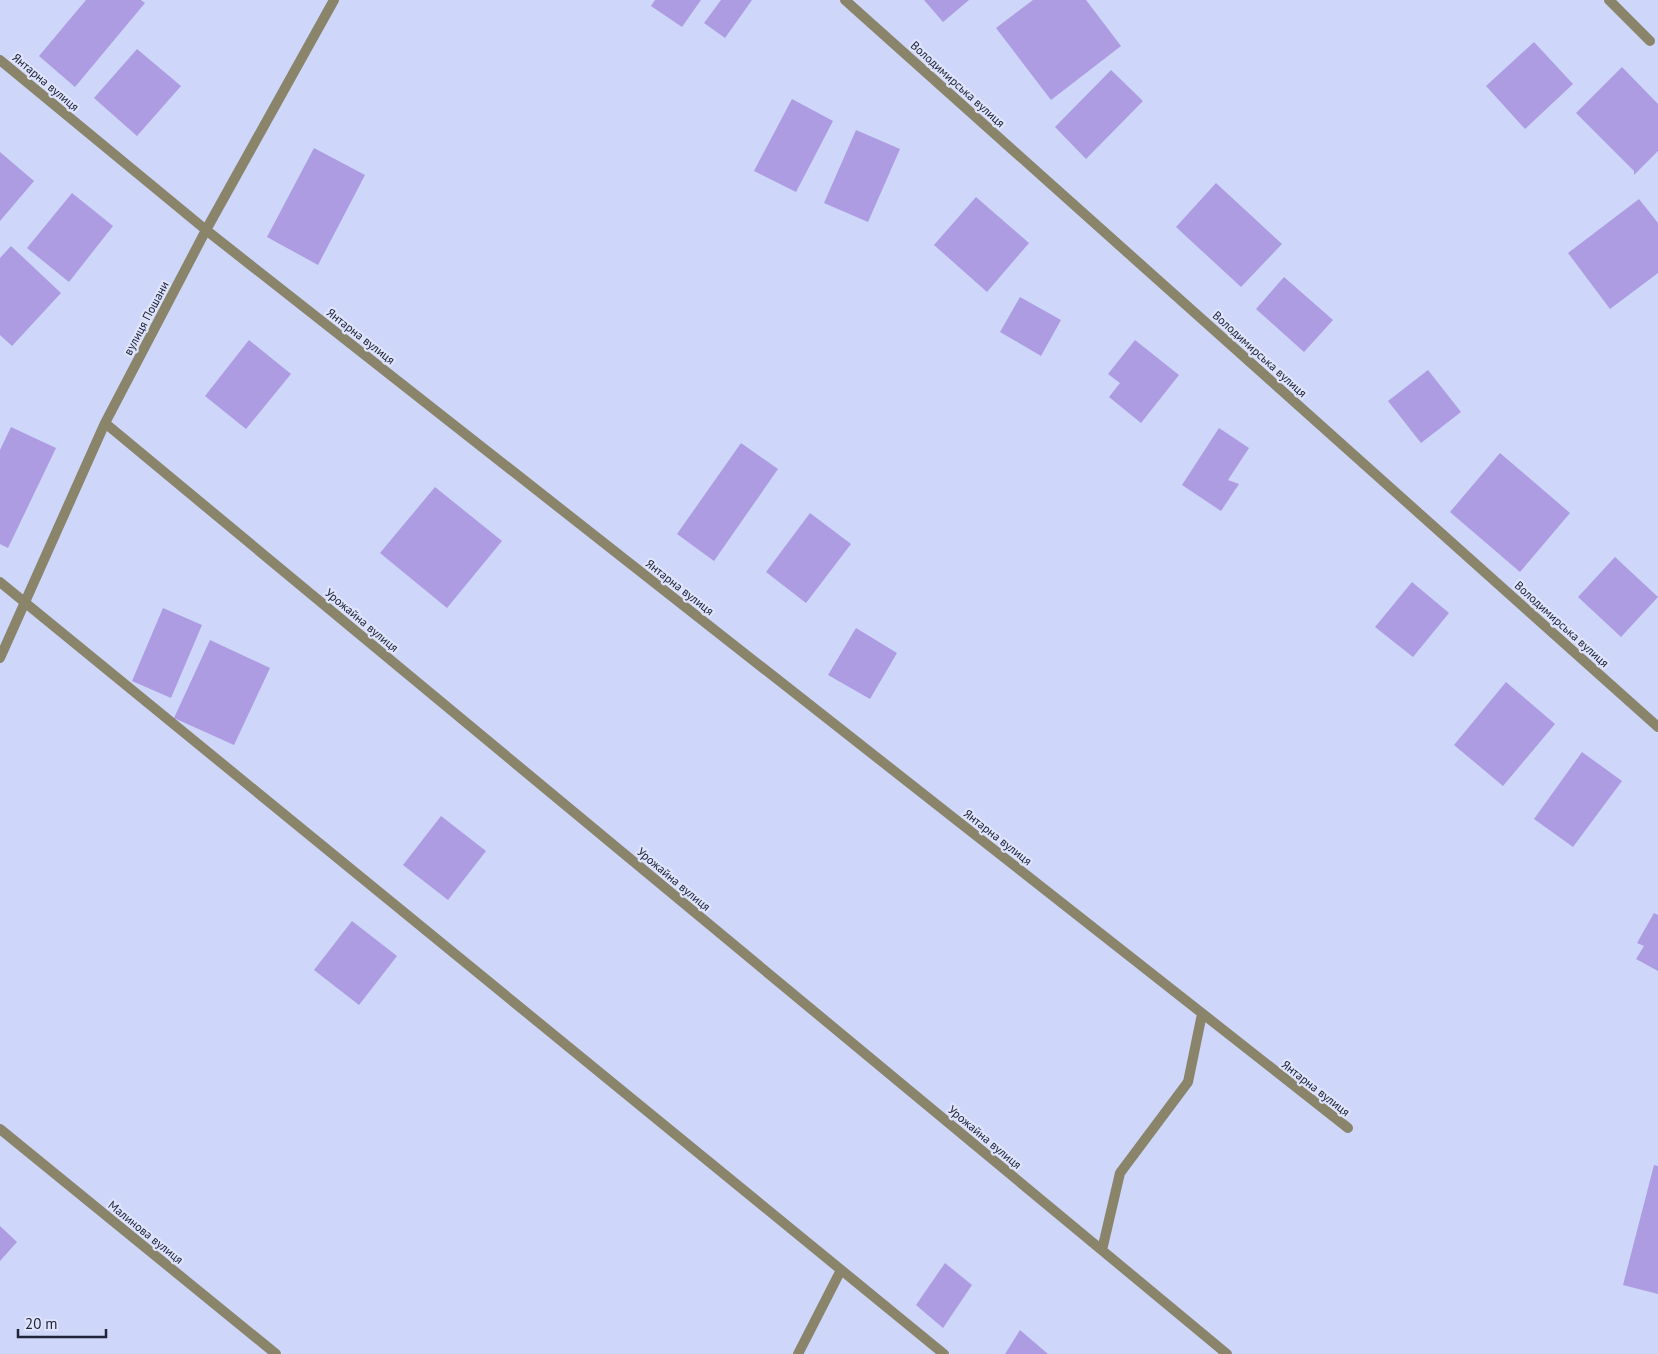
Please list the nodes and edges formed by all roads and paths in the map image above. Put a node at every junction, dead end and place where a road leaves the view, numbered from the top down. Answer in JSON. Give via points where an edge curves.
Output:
{"nodes":[{"id":1,"x":334,"y":0,"type":"edge"},
{"id":2,"x":845,"y":0,"type":"edge"},
{"id":3,"x":1609,"y":0,"type":"edge"},
{"id":4,"x":1650,"y":41,"type":"dead end"},
{"id":5,"x":0,"y":60,"type":"edge"},
{"id":6,"x":206,"y":230,"type":"junction"},
{"id":7,"x":105,"y":423,"type":"junction"},
{"id":8,"x":0,"y":582,"type":"edge"},
{"id":9,"x":25,"y":603,"type":"junction"},
{"id":10,"x":0,"y":658,"type":"edge"},
{"id":11,"x":1658,"y":727,"type":"edge"},
{"id":12,"x":1202,"y":1014,"type":"junction"},
{"id":13,"x":1348,"y":1128,"type":"dead end"},
{"id":14,"x":0,"y":1129,"type":"edge"},
{"id":15,"x":1102,"y":1250,"type":"junction"},
{"id":16,"x":841,"y":1270,"type":"junction"},
{"id":17,"x":276,"y":1354,"type":"edge"},
{"id":18,"x":798,"y":1354,"type":"edge"},
{"id":19,"x":944,"y":1354,"type":"edge"},
{"id":20,"x":1227,"y":1354,"type":"edge"}],
"edges":[{"from":1,"to":6,"type":"street","name":"вулиця Пошани"},
{"from":2,"to":11,"type":"street","name":"Володимирська вулиця"},
{"from":3,"to":4,"type":"street"},
{"from":5,"to":6,"type":"street","name":"Янтарна вулиця"},
{"from":6,"to":7,"type":"street","name":"вулиця Пошани"},
{"from":6,"to":12,"type":"street","name":"Янтарна вулиця"},
{"from":7,"to":9,"type":"street","name":"вулиця Пошани"},
{"from":7,"to":15,"type":"street","name":"Урожайна вулиця"},
{"from":8,"to":9,"type":"street"},
{"from":9,"to":10,"type":"street","name":"вулиця Пошани"},
{"from":9,"to":16,"type":"street"},
{"from":12,"to":13,"type":"street","name":"Янтарна вулиця"},
{"from":12,"to":15,"type":"street","via":[[1188,1082],[1120,1174]]},
{"from":14,"to":17,"type":"street","name":"Малинова вулиця"},
{"from":15,"to":20,"type":"street","name":"Урожайна вулиця"},
{"from":16,"to":18,"type":"street"},
{"from":16,"to":19,"type":"street"}]}
